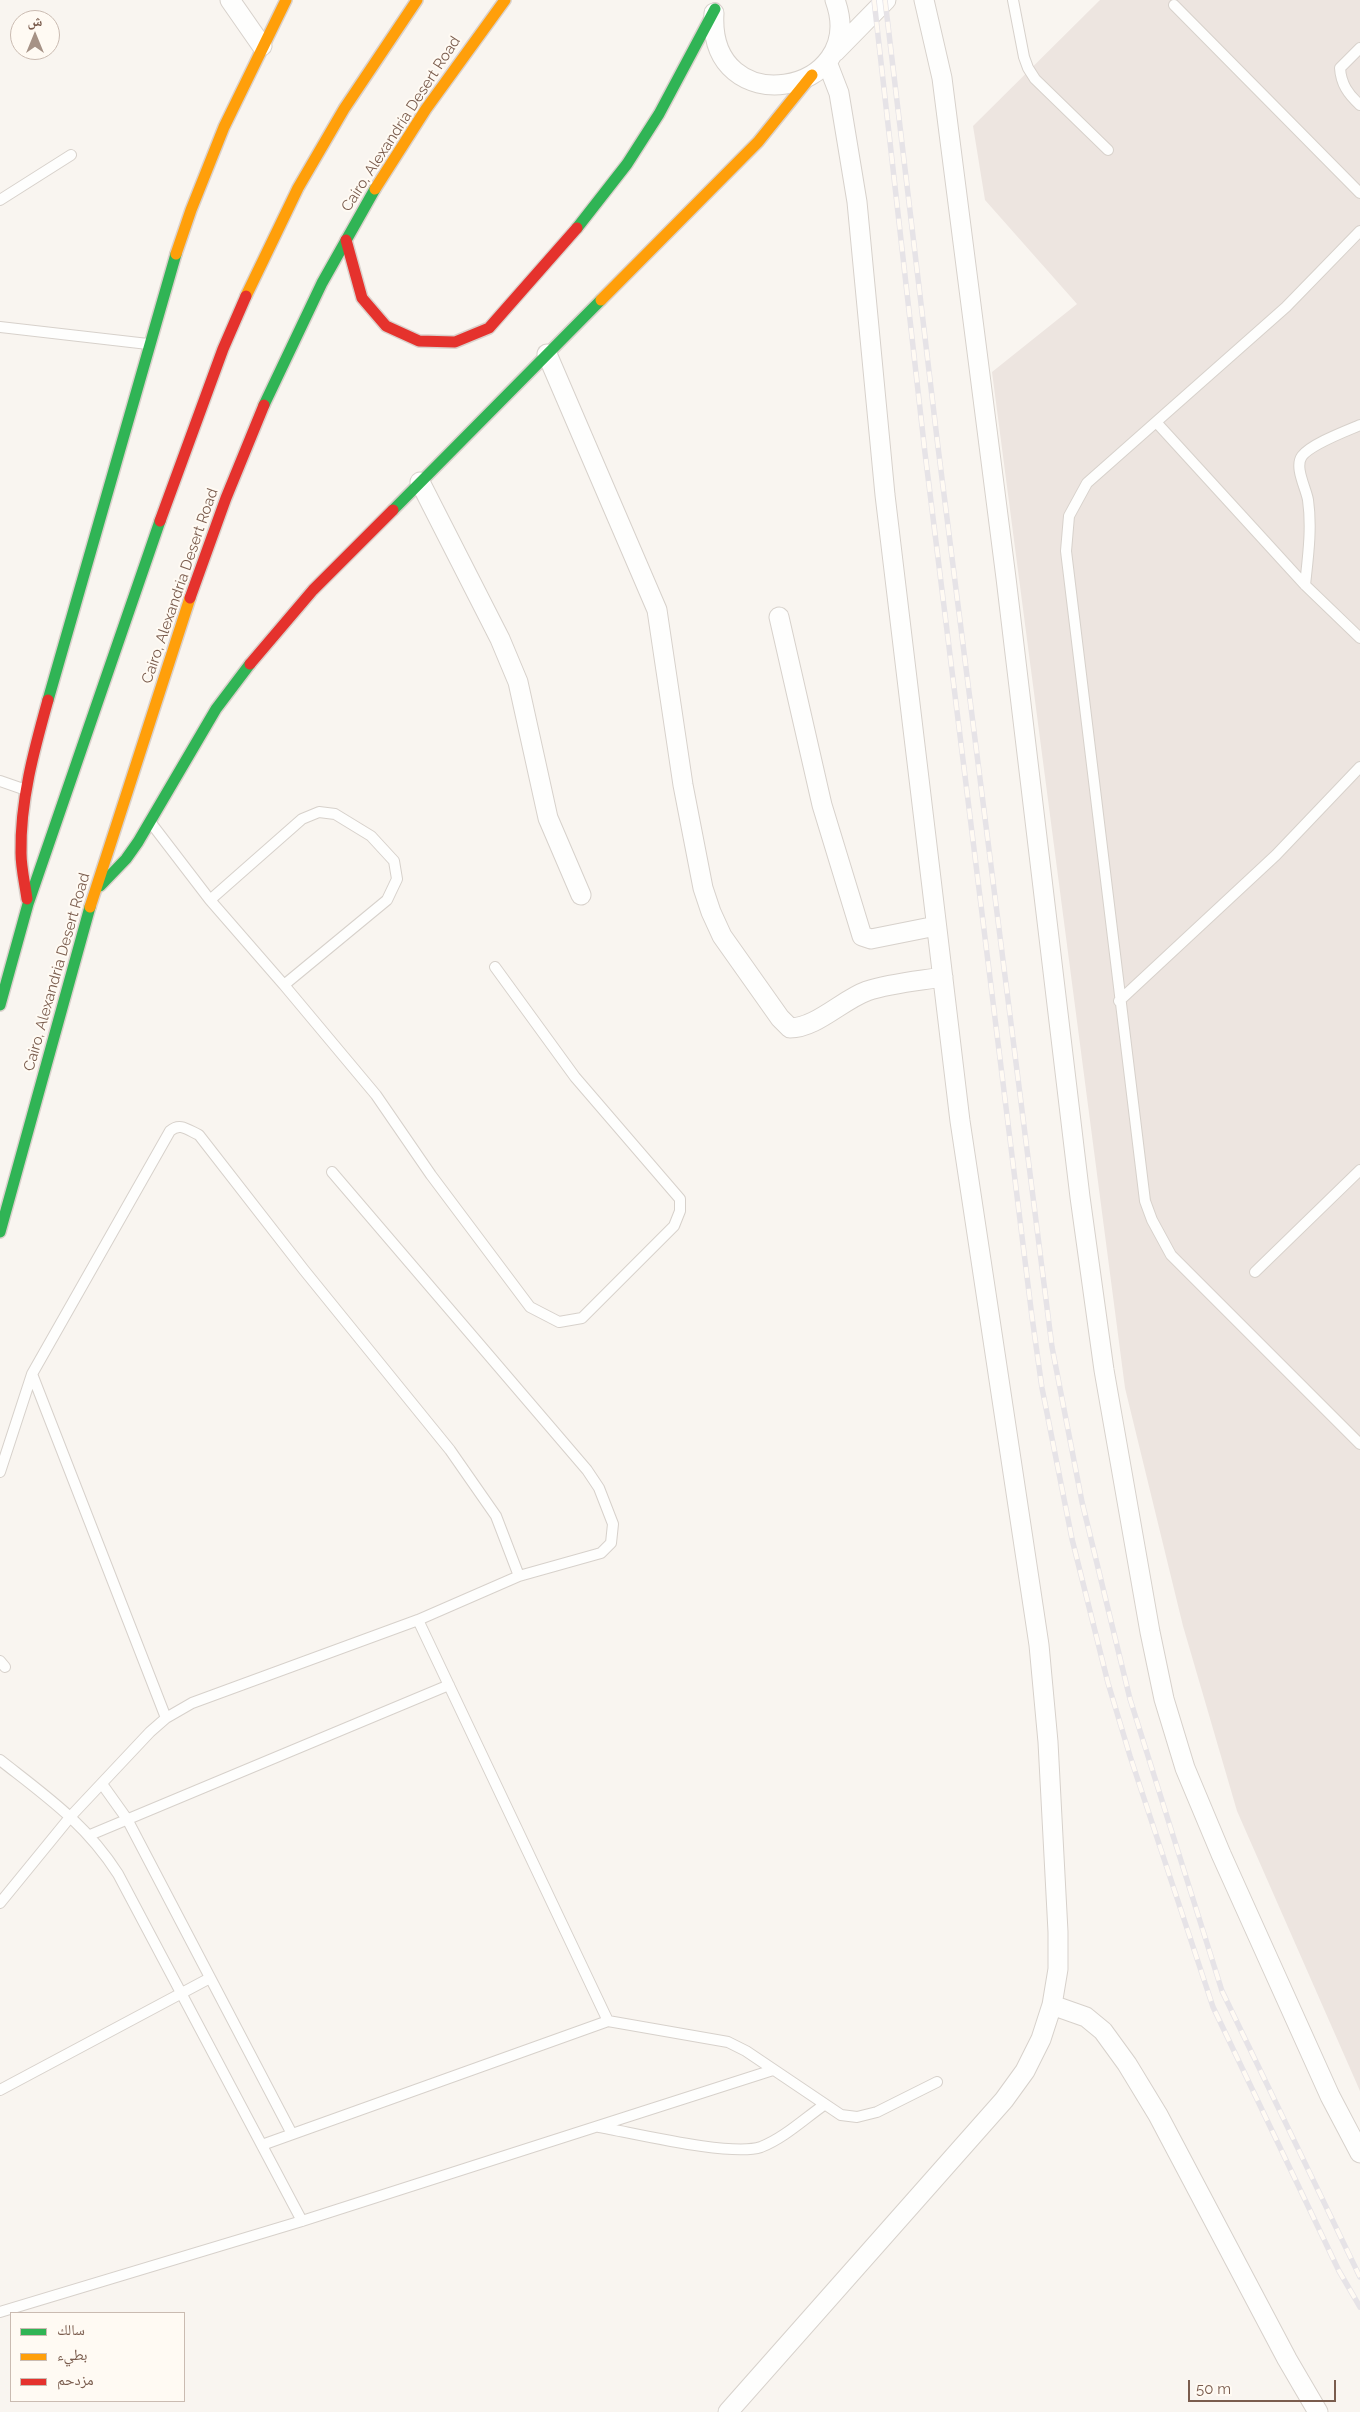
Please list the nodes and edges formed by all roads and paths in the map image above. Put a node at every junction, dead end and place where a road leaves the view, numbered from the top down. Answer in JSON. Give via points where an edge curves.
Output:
{"nodes":[{"id":1,"x":230,"y":0,"type":"edge"},
{"id":2,"x":286,"y":0,"type":"edge"},
{"id":3,"x":417,"y":0,"type":"edge"},
{"id":4,"x":505,"y":0,"type":"edge"},
{"id":5,"x":835,"y":0,"type":"edge"},
{"id":6,"x":886,"y":0,"type":"edge"},
{"id":7,"x":924,"y":0,"type":"edge"},
{"id":8,"x":1013,"y":0,"type":"edge"},
{"id":9,"x":1174,"y":2,"type":"edge"},
{"id":10,"x":716,"y":4,"type":"edge"},
{"id":11,"x":262,"y":46,"type":"junction"},
{"id":12,"x":1360,"y":48,"type":"edge"},
{"id":13,"x":829,"y":59,"type":"junction"},
{"id":14,"x":812,"y":75,"type":"junction"},
{"id":15,"x":1360,"y":105,"type":"edge"},
{"id":16,"x":1108,"y":150,"type":"dead end"},
{"id":17,"x":71,"y":155,"type":"dead end"},
{"id":18,"x":1360,"y":193,"type":"edge"},
{"id":19,"x":0,"y":200,"type":"edge"},
{"id":20,"x":1360,"y":231,"type":"edge"},
{"id":21,"x":346,"y":240,"type":"junction"},
{"id":22,"x":0,"y":327,"type":"edge"},
{"id":23,"x":148,"y":344,"type":"junction"},
{"id":24,"x":547,"y":354,"type":"junction"},
{"id":25,"x":1156,"y":422,"type":"junction"},
{"id":26,"x":1360,"y":425,"type":"edge"},
{"id":27,"x":420,"y":482,"type":"junction"},
{"id":28,"x":1305,"y":585,"type":"junction"},
{"id":29,"x":779,"y":617,"type":"dead end"},
{"id":30,"x":1360,"y":638,"type":"edge"},
{"id":31,"x":1360,"y":767,"type":"edge"},
{"id":32,"x":0,"y":781,"type":"edge"},
{"id":33,"x":27,"y":790,"type":"junction"},
{"id":34,"x":150,"y":823,"type":"junction"},
{"id":35,"x":95,"y":890,"type":"junction"},
{"id":36,"x":581,"y":895,"type":"dead end"},
{"id":37,"x":210,"y":900,"type":"junction"},
{"id":38,"x":28,"y":904,"type":"junction"},
{"id":39,"x":936,"y":926,"type":"junction"},
{"id":40,"x":495,"y":967,"type":"dead end"},
{"id":41,"x":943,"y":977,"type":"junction"},
{"id":42,"x":284,"y":985,"type":"junction"},
{"id":43,"x":1119,"y":1001,"type":"junction"},
{"id":44,"x":0,"y":1005,"type":"edge"},
{"id":45,"x":1360,"y":1170,"type":"edge"},
{"id":46,"x":332,"y":1172,"type":"dead end"},
{"id":47,"x":0,"y":1232,"type":"edge"},
{"id":48,"x":1255,"y":1272,"type":"dead end"},
{"id":49,"x":32,"y":1374,"type":"junction"},
{"id":50,"x":1360,"y":1444,"type":"edge"},
{"id":51,"x":0,"y":1472,"type":"edge"},
{"id":52,"x":519,"y":1576,"type":"junction"},
{"id":53,"x":418,"y":1620,"type":"junction"},
{"id":54,"x":449,"y":1685,"type":"junction"},
{"id":55,"x":166,"y":1718,"type":"junction"},
{"id":56,"x":0,"y":1760,"type":"edge"},
{"id":57,"x":102,"y":1784,"type":"junction"},
{"id":58,"x":70,"y":1816,"type":"junction"},
{"id":59,"x":127,"y":1819,"type":"junction"},
{"id":60,"x":90,"y":1835,"type":"junction"},
{"id":61,"x":0,"y":1903,"type":"edge"},
{"id":62,"x":210,"y":1978,"type":"junction"},
{"id":63,"x":181,"y":1993,"type":"junction"},
{"id":64,"x":1052,"y":2005,"type":"junction"},
{"id":65,"x":608,"y":2021,"type":"junction"},
{"id":66,"x":773,"y":2070,"type":"junction"},
{"id":67,"x":937,"y":2082,"type":"dead end"},
{"id":68,"x":0,"y":2090,"type":"edge"},
{"id":69,"x":824,"y":2105,"type":"junction"},
{"id":70,"x":598,"y":2127,"type":"junction"},
{"id":71,"x":292,"y":2134,"type":"junction"},
{"id":72,"x":262,"y":2145,"type":"junction"},
{"id":73,"x":1360,"y":2153,"type":"edge"},
{"id":74,"x":302,"y":2221,"type":"junction"},
{"id":75,"x":0,"y":2312,"type":"edge"},
{"id":76,"x":728,"y":2412,"type":"edge"},
{"id":77,"x":1318,"y":2412,"type":"edge"}],
"edges":[{"from":1,"to":11,"type":"street"},
{"from":2,"to":11,"type":"highway"},
{"from":3,"to":38,"type":"highway","via":[[344,109],[298,188],[223,349],[166,503]]},
{"from":4,"to":21,"type":"highway","name":"Cairo, Alexandria Desert Road","via":[[475,37],[410,133]]},
{"from":5,"to":13,"type":"street","via":[[840,26]]},
{"from":6,"to":13,"type":"street"},
{"from":7,"to":73,"type":"street","via":[[942,78],[1104,1370],[1150,1632],[1164,1699],[1185,1768],[1220,1854],[1330,2096]]},
{"from":8,"to":16,"type":"lane","via":[[1028,68],[1035,79]]},
{"from":9,"to":18,"type":"lane"},
{"from":10,"to":14,"type":"street","via":[[713,30],[720,51],[738,73],[750,81],[771,86],[793,84]]},
{"from":10,"to":21,"type":"highway","via":[[659,114],[627,164],[560,250],[489,328],[456,342],[419,342],[386,326],[362,298]]},
{"from":11,"to":23,"type":"highway","via":[[224,127],[192,210]]},
{"from":12,"to":15,"type":"lane","via":[[1340,68],[1340,79],[1348,94]]},
{"from":13,"to":14,"type":"street"},
{"from":13,"to":39,"type":"street","via":[[839,93],[857,202],[885,494]]},
{"from":14,"to":24,"type":"highway","via":[[758,142]]},
{"from":17,"to":19,"type":"lane"},
{"from":20,"to":25,"type":"lane","via":[[1286,307]]},
{"from":21,"to":35,"type":"highway","name":"Cairo, Alexandria Desert Road","via":[[273,386],[238,465],[208,545]]},
{"from":22,"to":23,"type":"lane"},
{"from":23,"to":33,"type":"highway","via":[[44,711]]},
{"from":24,"to":27,"type":"highway"},
{"from":24,"to":41,"type":"street","via":[[657,610],[683,786],[703,888],[722,936],[790,1028],[800,1028],[866,991]]},
{"from":25,"to":28,"type":"lane"},
{"from":25,"to":43,"type":"lane","via":[[1087,483],[1069,516],[1066,551]]},
{"from":26,"to":28,"type":"lane","via":[[1302,455],[1299,464],[1308,500],[1309,547]]},
{"from":27,"to":34,"type":"highway","via":[[313,590],[263,647],[216,709]]},
{"from":27,"to":36,"type":"street","via":[[500,639],[518,682],[548,818]]},
{"from":28,"to":30,"type":"lane"},
{"from":29,"to":39,"type":"street","via":[[822,804],[862,936],[871,938]]},
{"from":31,"to":43,"type":"lane","via":[[1276,855]]},
{"from":32,"to":33,"type":"lane"},
{"from":33,"to":38,"type":"highway","via":[[20,853]]},
{"from":34,"to":35,"type":"highway","via":[[126,859]]},
{"from":34,"to":37,"type":"lane"},
{"from":35,"to":47,"type":"highway","name":"Cairo, Alexandria Desert Road"},
{"from":37,"to":42,"type":"lane"},
{"from":37,"to":42,"type":"lane","via":[[302,819],[319,812],[335,814],[371,836],[394,861],[397,879],[387,900]]},
{"from":38,"to":44,"type":"highway"},
{"from":39,"to":41,"type":"street"},
{"from":40,"to":42,"type":"lane","via":[[575,1077],[680,1199],[680,1211],[674,1226],[582,1318],[559,1322],[530,1307],[376,1094]]},
{"from":41,"to":64,"type":"street","via":[[960,1122],[1039,1645],[1048,1742],[1058,1932],[1058,1968]]},
{"from":43,"to":50,"type":"lane","via":[[1145,1201],[1171,1255]]},
{"from":45,"to":48,"type":"lane"},
{"from":46,"to":52,"type":"lane","via":[[599,1488],[613,1524],[611,1542],[606,1548],[601,1553]]},
{"from":49,"to":51,"type":"lane"},
{"from":49,"to":52,"type":"lane","via":[[170,1131],[182,1126],[198,1135],[450,1450],[496,1516]]},
{"from":49,"to":55,"type":"lane"},
{"from":52,"to":53,"type":"lane"},
{"from":53,"to":54,"type":"lane"},
{"from":53,"to":55,"type":"lane","via":[[192,1703]]},
{"from":54,"to":59,"type":"lane"},
{"from":54,"to":65,"type":"lane"},
{"from":55,"to":57,"type":"lane"},
{"from":56,"to":58,"type":"lane"},
{"from":57,"to":58,"type":"lane"},
{"from":57,"to":59,"type":"lane"},
{"from":58,"to":60,"type":"lane"},
{"from":58,"to":61,"type":"lane"},
{"from":59,"to":60,"type":"lane"},
{"from":59,"to":62,"type":"lane"},
{"from":60,"to":63,"type":"lane","via":[[118,1874]]},
{"from":62,"to":63,"type":"lane"},
{"from":62,"to":71,"type":"lane"},
{"from":63,"to":68,"type":"lane"},
{"from":63,"to":72,"type":"lane"},
{"from":64,"to":76,"type":"street","via":[[1025,2071],[1004,2100]]},
{"from":64,"to":77,"type":"street","via":[[1086,2017],[1103,2031],[1127,2064],[1158,2115]]},
{"from":65,"to":66,"type":"lane","via":[[728,2042]]},
{"from":65,"to":71,"type":"lane"},
{"from":66,"to":69,"type":"lane"},
{"from":66,"to":70,"type":"lane"},
{"from":67,"to":69,"type":"lane","via":[[877,2112],[857,2117],[841,2115]]},
{"from":69,"to":70,"type":"lane","via":[[775,2141],[758,2148],[732,2150]]},
{"from":70,"to":74,"type":"lane"},
{"from":71,"to":72,"type":"lane"},
{"from":72,"to":74,"type":"lane"},
{"from":74,"to":75,"type":"lane"}]}
